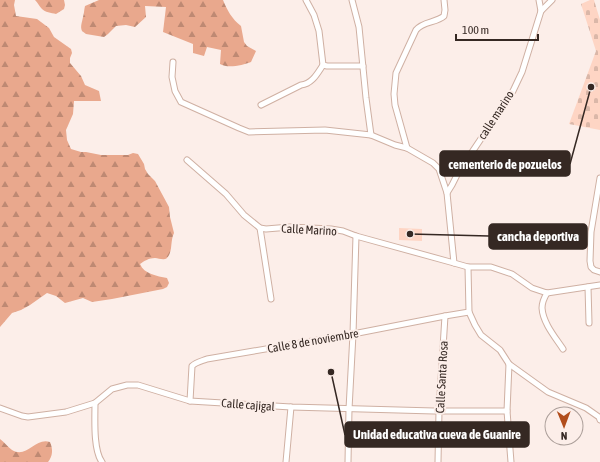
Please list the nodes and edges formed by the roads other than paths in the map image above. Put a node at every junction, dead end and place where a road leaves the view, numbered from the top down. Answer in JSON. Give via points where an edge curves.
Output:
{"nodes":[{"id":1,"x":306,"y":0,"type":"edge"},
{"id":2,"x":352,"y":0,"type":"edge"},
{"id":3,"x":444,"y":0,"type":"edge"},
{"id":4,"x":539,"y":0,"type":"edge"},
{"id":5,"x":552,"y":0,"type":"edge"},
{"id":6,"x":541,"y":11,"type":"junction"},
{"id":7,"x":173,"y":62,"type":"dead end"},
{"id":8,"x":323,"y":65,"type":"junction"},
{"id":9,"x":363,"y":66,"type":"junction"},
{"id":10,"x":261,"y":105,"type":"dead end"},
{"id":11,"x":372,"y":135,"type":"junction"},
{"id":12,"x":407,"y":148,"type":"junction"},
{"id":13,"x":187,"y":160,"type":"dead end"},
{"id":14,"x":600,"y":178,"type":"edge"},
{"id":15,"x":447,"y":193,"type":"junction"},
{"id":16,"x":260,"y":228,"type":"junction"},
{"id":17,"x":356,"y":236,"type":"junction"},
{"id":18,"x":454,"y":263,"type":"junction"},
{"id":19,"x":468,"y":267,"type":"junction"},
{"id":20,"x":600,"y":272,"type":"edge"},
{"id":21,"x":600,"y":284,"type":"edge"},
{"id":22,"x":588,"y":287,"type":"junction"},
{"id":23,"x":547,"y":293,"type":"junction"},
{"id":24,"x":271,"y":299,"type":"dead end"},
{"id":25,"x":469,"y":312,"type":"junction"},
{"id":26,"x":445,"y":316,"type":"junction"},
{"id":27,"x":589,"y":323,"type":"dead end"},
{"id":28,"x":354,"y":334,"type":"junction"},
{"id":29,"x":563,"y":349,"type":"dead end"},
{"id":30,"x":509,"y":364,"type":"junction"},
{"id":31,"x":190,"y":401,"type":"junction"},
{"id":32,"x":95,"y":403,"type":"junction"},
{"id":33,"x":0,"y":408,"type":"edge"},
{"id":34,"x":290,"y":408,"type":"junction"},
{"id":35,"x":349,"y":409,"type":"junction"},
{"id":36,"x":439,"y":411,"type":"junction"},
{"id":37,"x":506,"y":411,"type":"junction"},
{"id":38,"x":600,"y":420,"type":"edge"},
{"id":39,"x":102,"y":462,"type":"edge"},
{"id":40,"x":286,"y":462,"type":"edge"},
{"id":41,"x":348,"y":462,"type":"edge"},
{"id":42,"x":438,"y":462,"type":"edge"},
{"id":43,"x":511,"y":462,"type":"edge"}],
"edges":[{"from":1,"to":8,"type":"street","via":[[319,31]]},
{"from":2,"to":9,"type":"street","via":[[360,27]]},
{"from":3,"to":12,"type":"street","via":[[444,16],[419,26],[396,73],[395,105]]},
{"from":4,"to":6,"type":"street","name":"calle marino"},
{"from":5,"to":6,"type":"street"},
{"from":6,"to":15,"type":"street","name":"calle marino","via":[[522,72],[513,91]]},
{"from":7,"to":11,"type":"street","via":[[172,77],[181,102],[249,132],[325,130]]},
{"from":8,"to":9,"type":"street"},
{"from":8,"to":10,"type":"street","via":[[312,81]]},
{"from":9,"to":11,"type":"street"},
{"from":11,"to":12,"type":"street"},
{"from":12,"to":15,"type":"street","via":[[437,165]]},
{"from":13,"to":16,"type":"street"},
{"from":14,"to":20,"type":"street","via":[[592,222],[590,265],[592,269]]},
{"from":15,"to":18,"type":"street"},
{"from":16,"to":17,"type":"street","name":"Calle Marino","via":[[331,229]]},
{"from":16,"to":24,"type":"street"},
{"from":17,"to":18,"type":"street","name":"Calle Marino"},
{"from":17,"to":28,"type":"street"},
{"from":18,"to":19,"type":"street"},
{"from":19,"to":23,"type":"street","via":[[491,267],[512,274],[532,288]]},
{"from":19,"to":25,"type":"street"},
{"from":21,"to":22,"type":"street"},
{"from":22,"to":23,"type":"street"},
{"from":22,"to":27,"type":"street"},
{"from":23,"to":29,"type":"street","via":[[543,300],[544,316]]},
{"from":25,"to":26,"type":"street","name":"Calle 8 de noviembre"},
{"from":25,"to":30,"type":"street","via":[[481,335],[500,350]]},
{"from":26,"to":28,"type":"street","name":"Calle 8 de noviembre"},
{"from":26,"to":36,"type":"street","name":"Calle Santa Rosa"},
{"from":28,"to":31,"type":"street","name":"Calle 8 de noviembre","via":[[198,362],[192,366]]},
{"from":28,"to":35,"type":"street"},
{"from":30,"to":37,"type":"street"},
{"from":30,"to":38,"type":"street","via":[[548,392],[586,408]]},
{"from":31,"to":32,"type":"street","name":"Calle cajigal","via":[[143,386],[127,385],[112,389]]},
{"from":31,"to":34,"type":"street","name":"Calle cajigal"},
{"from":32,"to":33,"type":"street","name":"Calle cajigal","via":[[66,412],[28,416]]},
{"from":32,"to":39,"type":"street","via":[[97,448]]},
{"from":34,"to":35,"type":"street","name":"Calle cajigal"},
{"from":34,"to":40,"type":"street"},
{"from":35,"to":36,"type":"street","name":"Calle cajigal"},
{"from":35,"to":41,"type":"street"},
{"from":36,"to":37,"type":"street","name":"Calle cajigal"},
{"from":36,"to":42,"type":"street","name":"Calle Santa Rosa"},
{"from":37,"to":43,"type":"street"}]}
